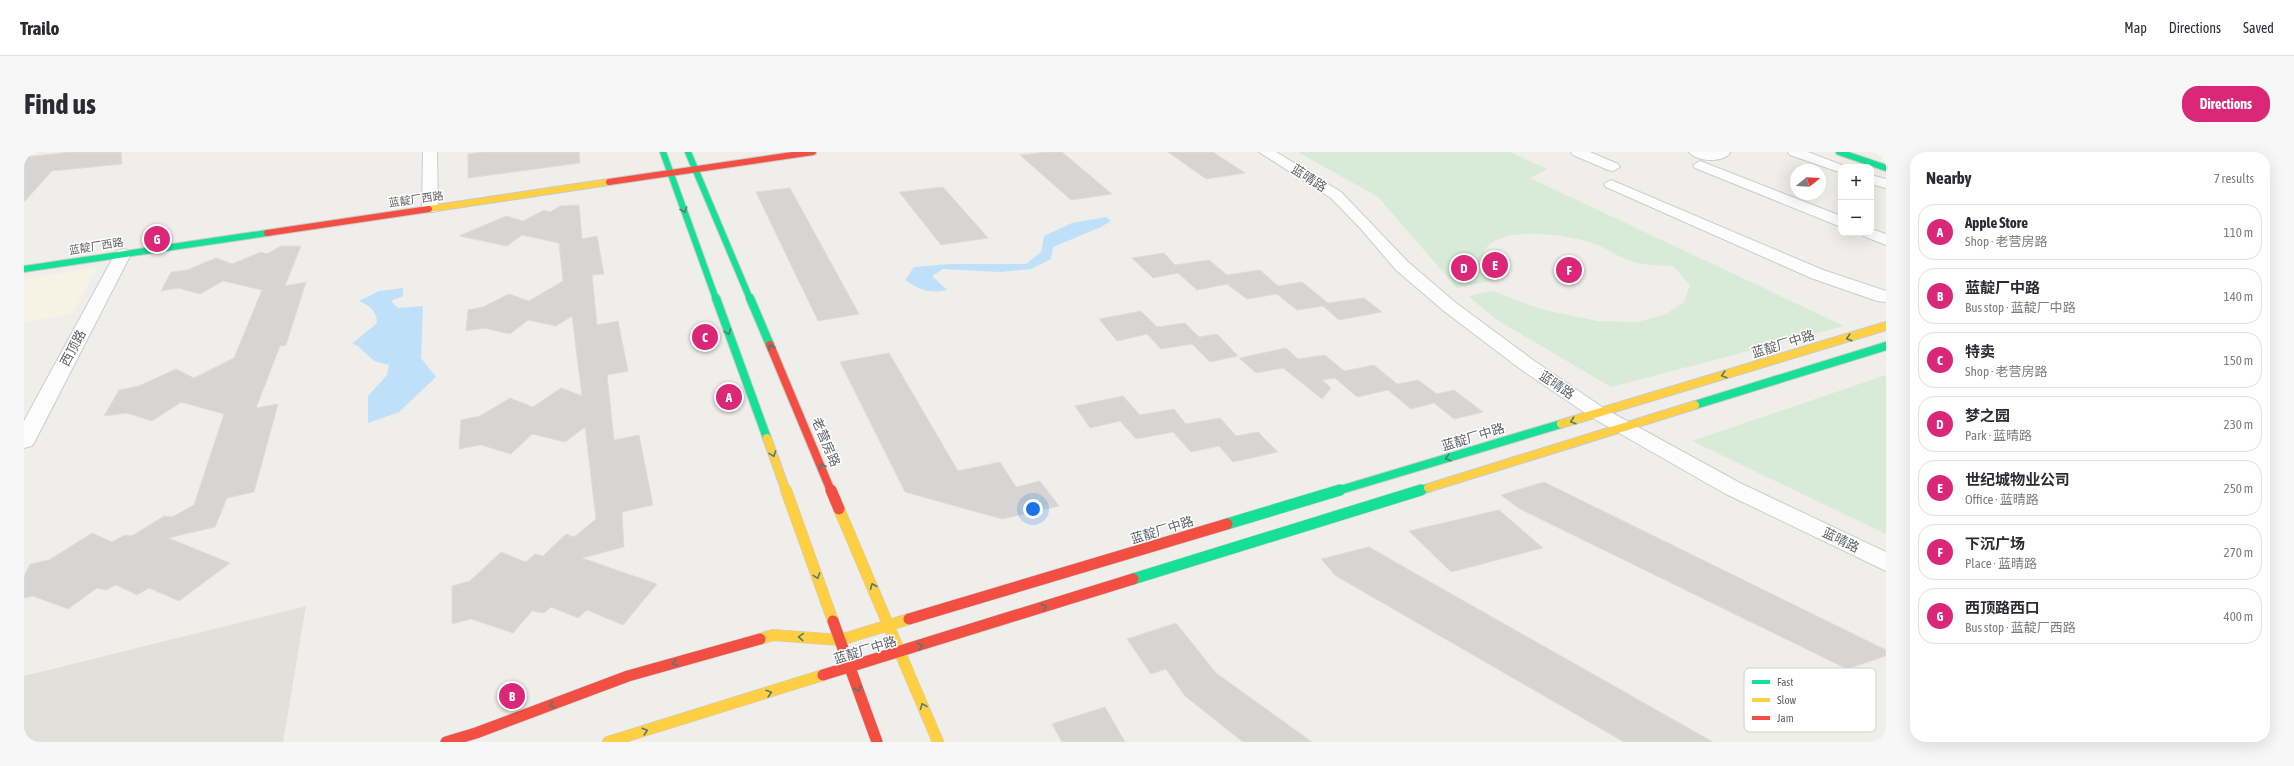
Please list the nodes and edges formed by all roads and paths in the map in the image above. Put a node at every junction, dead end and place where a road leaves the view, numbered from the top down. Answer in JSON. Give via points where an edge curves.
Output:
{"nodes":[{"id":1,"x":430,"y":152,"type":"edge"},
{"id":2,"x":663,"y":152,"type":"edge"},
{"id":3,"x":688,"y":152,"type":"edge"},
{"id":4,"x":812,"y":152,"type":"edge"},
{"id":5,"x":1266,"y":152,"type":"edge"},
{"id":6,"x":1578,"y":152,"type":"edge"},
{"id":7,"x":1721,"y":152,"type":"edge"},
{"id":8,"x":1795,"y":152,"type":"edge"},
{"id":9,"x":1839,"y":152,"type":"edge"},
{"id":10,"x":1857,"y":152,"type":"edge"},
{"id":11,"x":1698,"y":159,"type":"edge"},
{"id":12,"x":1886,"y":162,"type":"edge"},
{"id":13,"x":1613,"y":167,"type":"dead end"},
{"id":14,"x":1838,"y":167,"type":"edge"},
{"id":15,"x":1886,"y":168,"type":"edge"},
{"id":16,"x":696,"y":169,"type":"junction"},
{"id":17,"x":670,"y":173,"type":"junction"},
{"id":18,"x":1874,"y":180,"type":"edge"},
{"id":19,"x":1610,"y":184,"type":"dead end"},
{"id":20,"x":1886,"y":184,"type":"edge"},
{"id":21,"x":430,"y":209,"type":"junction"},
{"id":22,"x":1838,"y":221,"type":"edge"},
{"id":23,"x":1874,"y":235,"type":"edge"},
{"id":24,"x":1886,"y":240,"type":"edge"},
{"id":25,"x":123,"y":254,"type":"junction"},
{"id":26,"x":24,"y":269,"type":"edge"},
{"id":27,"x":1886,"y":296,"type":"edge"},
{"id":28,"x":1886,"y":326,"type":"edge"},
{"id":29,"x":1886,"y":346,"type":"edge"},
{"id":30,"x":1598,"y":413,"type":"junction"},
{"id":31,"x":1622,"y":428,"type":"junction"},
{"id":32,"x":24,"y":441,"type":"edge"},
{"id":33,"x":1886,"y":562,"type":"edge"},
{"id":34,"x":890,"y":625,"type":"junction"},
{"id":35,"x":840,"y":640,"type":"junction"},
{"id":36,"x":901,"y":652,"type":"junction"},
{"id":37,"x":850,"y":668,"type":"junction"},
{"id":38,"x":446,"y":742,"type":"edge"},
{"id":39,"x":608,"y":742,"type":"edge"},
{"id":40,"x":877,"y":742,"type":"edge"},
{"id":41,"x":938,"y":742,"type":"edge"}],
"edges":[{"from":1,"to":21,"type":"street"},
{"from":2,"to":17,"type":"street"},
{"from":3,"to":16,"type":"street","name":"老营房路"},
{"from":4,"to":16,"type":"street","name":"蓝靛厂西路"},
{"from":5,"to":30,"type":"street","name":"蓝晴路","via":[[1336,195],[1402,266],[1450,307],[1526,364]]},
{"from":6,"to":13,"type":"street"},
{"from":7,"to":11,"type":"street","via":[[1723,153]]},
{"from":8,"to":14,"type":"street"},
{"from":9,"to":15,"type":"street"},
{"from":10,"to":12,"type":"street"},
{"from":11,"to":22,"type":"street"},
{"from":16,"to":17,"type":"street","name":"蓝靛厂西路"},
{"from":34,"to":16,"type":"street","name":"老营房路","one_way":true},
{"from":17,"to":21,"type":"street","name":"蓝靛厂西路"},
{"from":17,"to":35,"type":"street","one_way":true},
{"from":18,"to":20,"type":"street"},
{"from":19,"to":27,"type":"street","via":[[1817,274]]},
{"from":21,"to":25,"type":"street","name":"蓝靛厂西路"},
{"from":23,"to":24,"type":"street"},
{"from":25,"to":26,"type":"street","name":"蓝靛厂西路"},
{"from":25,"to":32,"type":"street","name":"西顶路"},
{"from":28,"to":30,"type":"street","name":"蓝靛厂中路","one_way":true},
{"from":29,"to":31,"type":"street","name":"蓝靛厂中路"},
{"from":30,"to":31,"type":"street","name":"蓝晴路"},
{"from":30,"to":34,"type":"street","name":"蓝靛厂中路","one_way":true},
{"from":31,"to":33,"type":"street","name":"蓝晴路","via":[[1732,488]]},
{"from":36,"to":31,"type":"street","name":"蓝靛厂中路","one_way":true},
{"from":34,"to":35,"type":"street","name":"蓝靛厂中路"},
{"from":34,"to":36,"type":"street","name":"老营房路"},
{"from":35,"to":37,"type":"street"},
{"from":35,"to":38,"type":"street","name":"蓝靛厂中路","one_way":true,"via":[[773,635],[628,676]]},
{"from":36,"to":37,"type":"street","name":"蓝靛厂中路"},
{"from":41,"to":36,"type":"street","name":"老营房路","one_way":true},
{"from":39,"to":37,"type":"street","name":"蓝靛厂中路","one_way":true},
{"from":37,"to":40,"type":"street","one_way":true}]}
